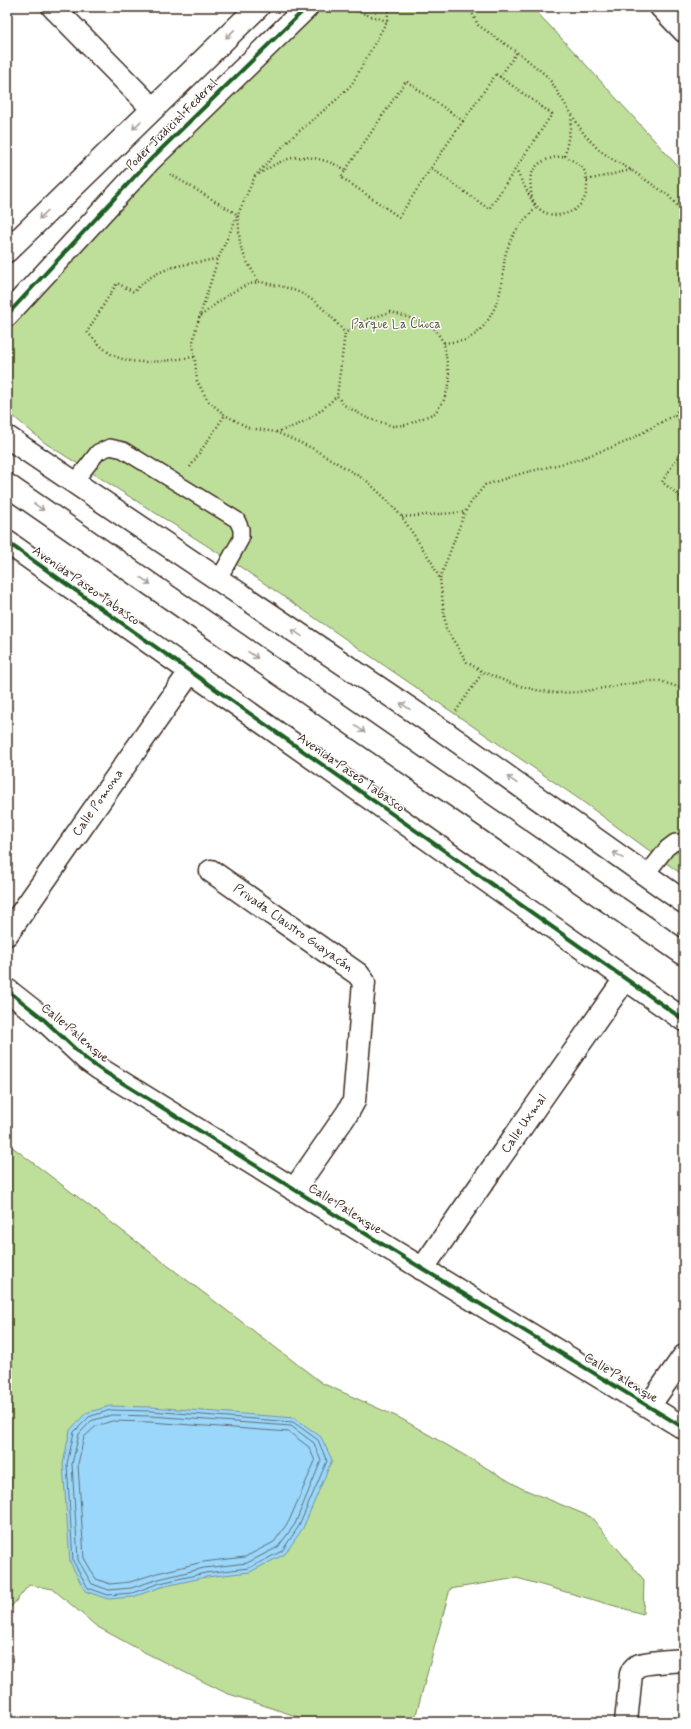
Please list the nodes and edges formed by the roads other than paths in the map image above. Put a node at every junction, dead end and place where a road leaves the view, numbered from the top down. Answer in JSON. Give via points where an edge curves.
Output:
{"nodes":[{"id":1,"x":53,"y":7,"type":"edge"},
{"id":2,"x":258,"y":7,"type":"edge"},
{"id":3,"x":307,"y":7,"type":"edge"},
{"id":4,"x":662,"y":7,"type":"edge"},
{"id":5,"x":684,"y":31,"type":"edge"},
{"id":6,"x":153,"y":109,"type":"junction"},
{"id":7,"x":7,"y":251,"type":"edge"},
{"id":8,"x":7,"y":315,"type":"edge"},
{"id":9,"x":7,"y":437,"type":"edge"},
{"id":10,"x":74,"y":483,"type":"junction"},
{"id":11,"x":7,"y":485,"type":"edge"},
{"id":12,"x":7,"y":542,"type":"edge"},
{"id":13,"x":218,"y":580,"type":"junction"},
{"id":14,"x":190,"y":672,"type":"junction"},
{"id":15,"x":684,"y":842,"type":"edge"},
{"id":16,"x":211,"y":871,"type":"dead end"},
{"id":17,"x":646,"y":875,"type":"junction"},
{"id":18,"x":684,"y":902,"type":"edge"},
{"id":19,"x":7,"y":934,"type":"edge"},
{"id":20,"x":684,"y":954,"type":"edge"},
{"id":21,"x":625,"y":979,"type":"junction"},
{"id":22,"x":7,"y":990,"type":"edge"},
{"id":23,"x":684,"y":1020,"type":"edge"},
{"id":24,"x":294,"y":1190,"type":"junction"},
{"id":25,"x":422,"y":1269,"type":"junction"},
{"id":26,"x":684,"y":1356,"type":"edge"},
{"id":27,"x":649,"y":1406,"type":"junction"},
{"id":28,"x":684,"y":1428,"type":"edge"},
{"id":29,"x":684,"y":1660,"type":"edge"},
{"id":30,"x":626,"y":1722,"type":"edge"}],
"edges":[{"from":1,"to":6,"type":"street"},
{"from":2,"to":6,"type":"street","name":"Poder Judicial Federal","one_way":true},
{"from":3,"to":8,"type":"street","name":"Poder Judicial Federal","via":[[149,161]]},
{"from":4,"to":5,"type":"street"},
{"from":6,"to":7,"type":"street","name":"Poder Judicial Federal","one_way":true},
{"from":9,"to":10,"type":"street"},
{"from":10,"to":13,"type":"street"},
{"from":10,"to":13,"type":"lane","via":[[98,452],[110,447],[124,450],[237,520],[241,529],[241,539]]},
{"from":11,"to":20,"type":"street","one_way":true},
{"from":12,"to":14,"type":"street","name":"Avenida Paseo Tabasco"},
{"from":17,"to":13,"type":"street","one_way":true,"via":[[443,731]]},
{"from":14,"to":19,"type":"street","name":"Calle Pomona"},
{"from":14,"to":21,"type":"street","name":"Avenida Paseo Tabasco"},
{"from":15,"to":17,"type":"lane","via":[[675,842],[667,848]]},
{"from":16,"to":24,"type":"street","name":"Privada Claustro Guayacán","via":[[358,974],[364,982],[354,1101]]},
{"from":17,"to":18,"type":"street"},
{"from":21,"to":23,"type":"street","name":"Avenida Paseo Tabasco"},
{"from":21,"to":25,"type":"street","name":"Calle Uxmal"},
{"from":22,"to":24,"type":"street","name":"Calle Palenque","via":[[40,1016],[92,1064]]},
{"from":24,"to":25,"type":"street","name":"Calle Palenque"},
{"from":25,"to":27,"type":"street","name":"Calle Palenque"},
{"from":26,"to":27,"type":"street"},
{"from":27,"to":28,"type":"street","name":"Calle Palenque"},
{"from":29,"to":30,"type":"street","via":[[637,1666],[633,1669]]}]}
